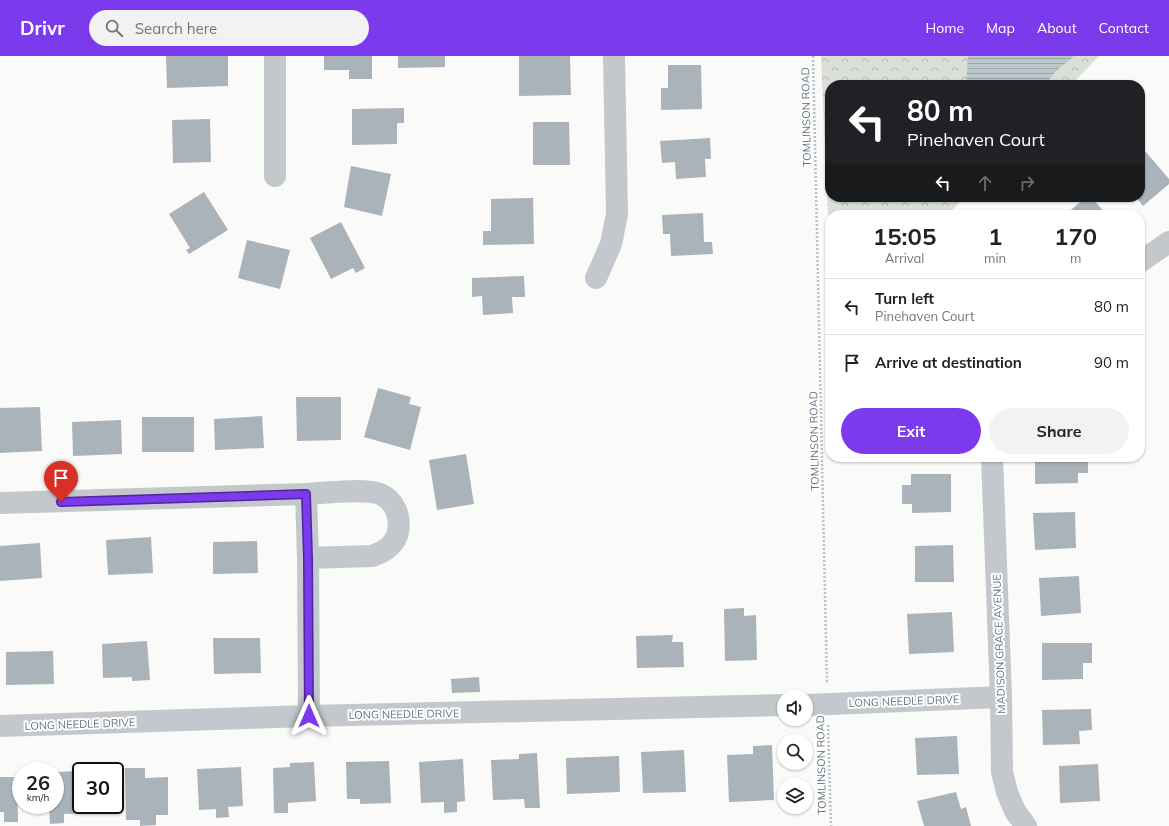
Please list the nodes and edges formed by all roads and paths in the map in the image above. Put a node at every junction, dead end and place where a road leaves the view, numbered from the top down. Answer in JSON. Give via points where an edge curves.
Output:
{"nodes":[{"id":1,"x":275,"y":56,"type":"edge"},
{"id":2,"x":614,"y":56,"type":"edge"},
{"id":3,"x":813,"y":56,"type":"edge"},
{"id":4,"x":275,"y":176,"type":"dead end"},
{"id":5,"x":1169,"y":242,"type":"edge"},
{"id":6,"x":1145,"y":259,"type":"edge"},
{"id":7,"x":596,"y":278,"type":"dead end"},
{"id":8,"x":992,"y":462,"type":"edge"},
{"id":9,"x":306,"y":494,"type":"junction"},
{"id":10,"x":0,"y":503,"type":"edge"},
{"id":11,"x":308,"y":558,"type":"junction"},
{"id":12,"x":1001,"y":697,"type":"junction"},
{"id":13,"x":828,"y":704,"type":"junction"},
{"id":14,"x":777,"y":705,"type":"edge"},
{"id":15,"x":813,"y":705,"type":"edge"},
{"id":16,"x":309,"y":716,"type":"junction"},
{"id":17,"x":0,"y":726,"type":"edge"},
{"id":18,"x":831,"y":826,"type":"edge"},
{"id":19,"x":1026,"y":826,"type":"edge"}],
"edges":[{"from":1,"to":4,"type":"street"},
{"from":2,"to":7,"type":"street","via":[[617,214],[611,244]]},
{"from":3,"to":13,"type":"path","name":"TOMLINSON ROAD"},
{"from":5,"to":6,"type":"street"},
{"from":8,"to":12,"type":"street","name":"MADISON GRACE AVENUE"},
{"from":9,"to":10,"type":"street"},
{"from":9,"to":11,"type":"street"},
{"from":9,"to":11,"type":"street","via":[[379,494],[396,509],[399,523],[393,542],[378,554]]},
{"from":11,"to":16,"type":"street"},
{"from":12,"to":13,"type":"street","name":"LONG NEEDLE DRIVE"},
{"from":12,"to":19,"type":"street","name":"MADISON GRACE AVENUE","via":[[1002,772],[1015,811]]},
{"from":13,"to":15,"type":"street","name":"LONG NEEDLE DRIVE"},
{"from":13,"to":18,"type":"path","name":"TOMLINSON ROAD"},
{"from":14,"to":16,"type":"street","name":"LONG NEEDLE DRIVE"},
{"from":16,"to":17,"type":"street","name":"LONG NEEDLE DRIVE"}]}
